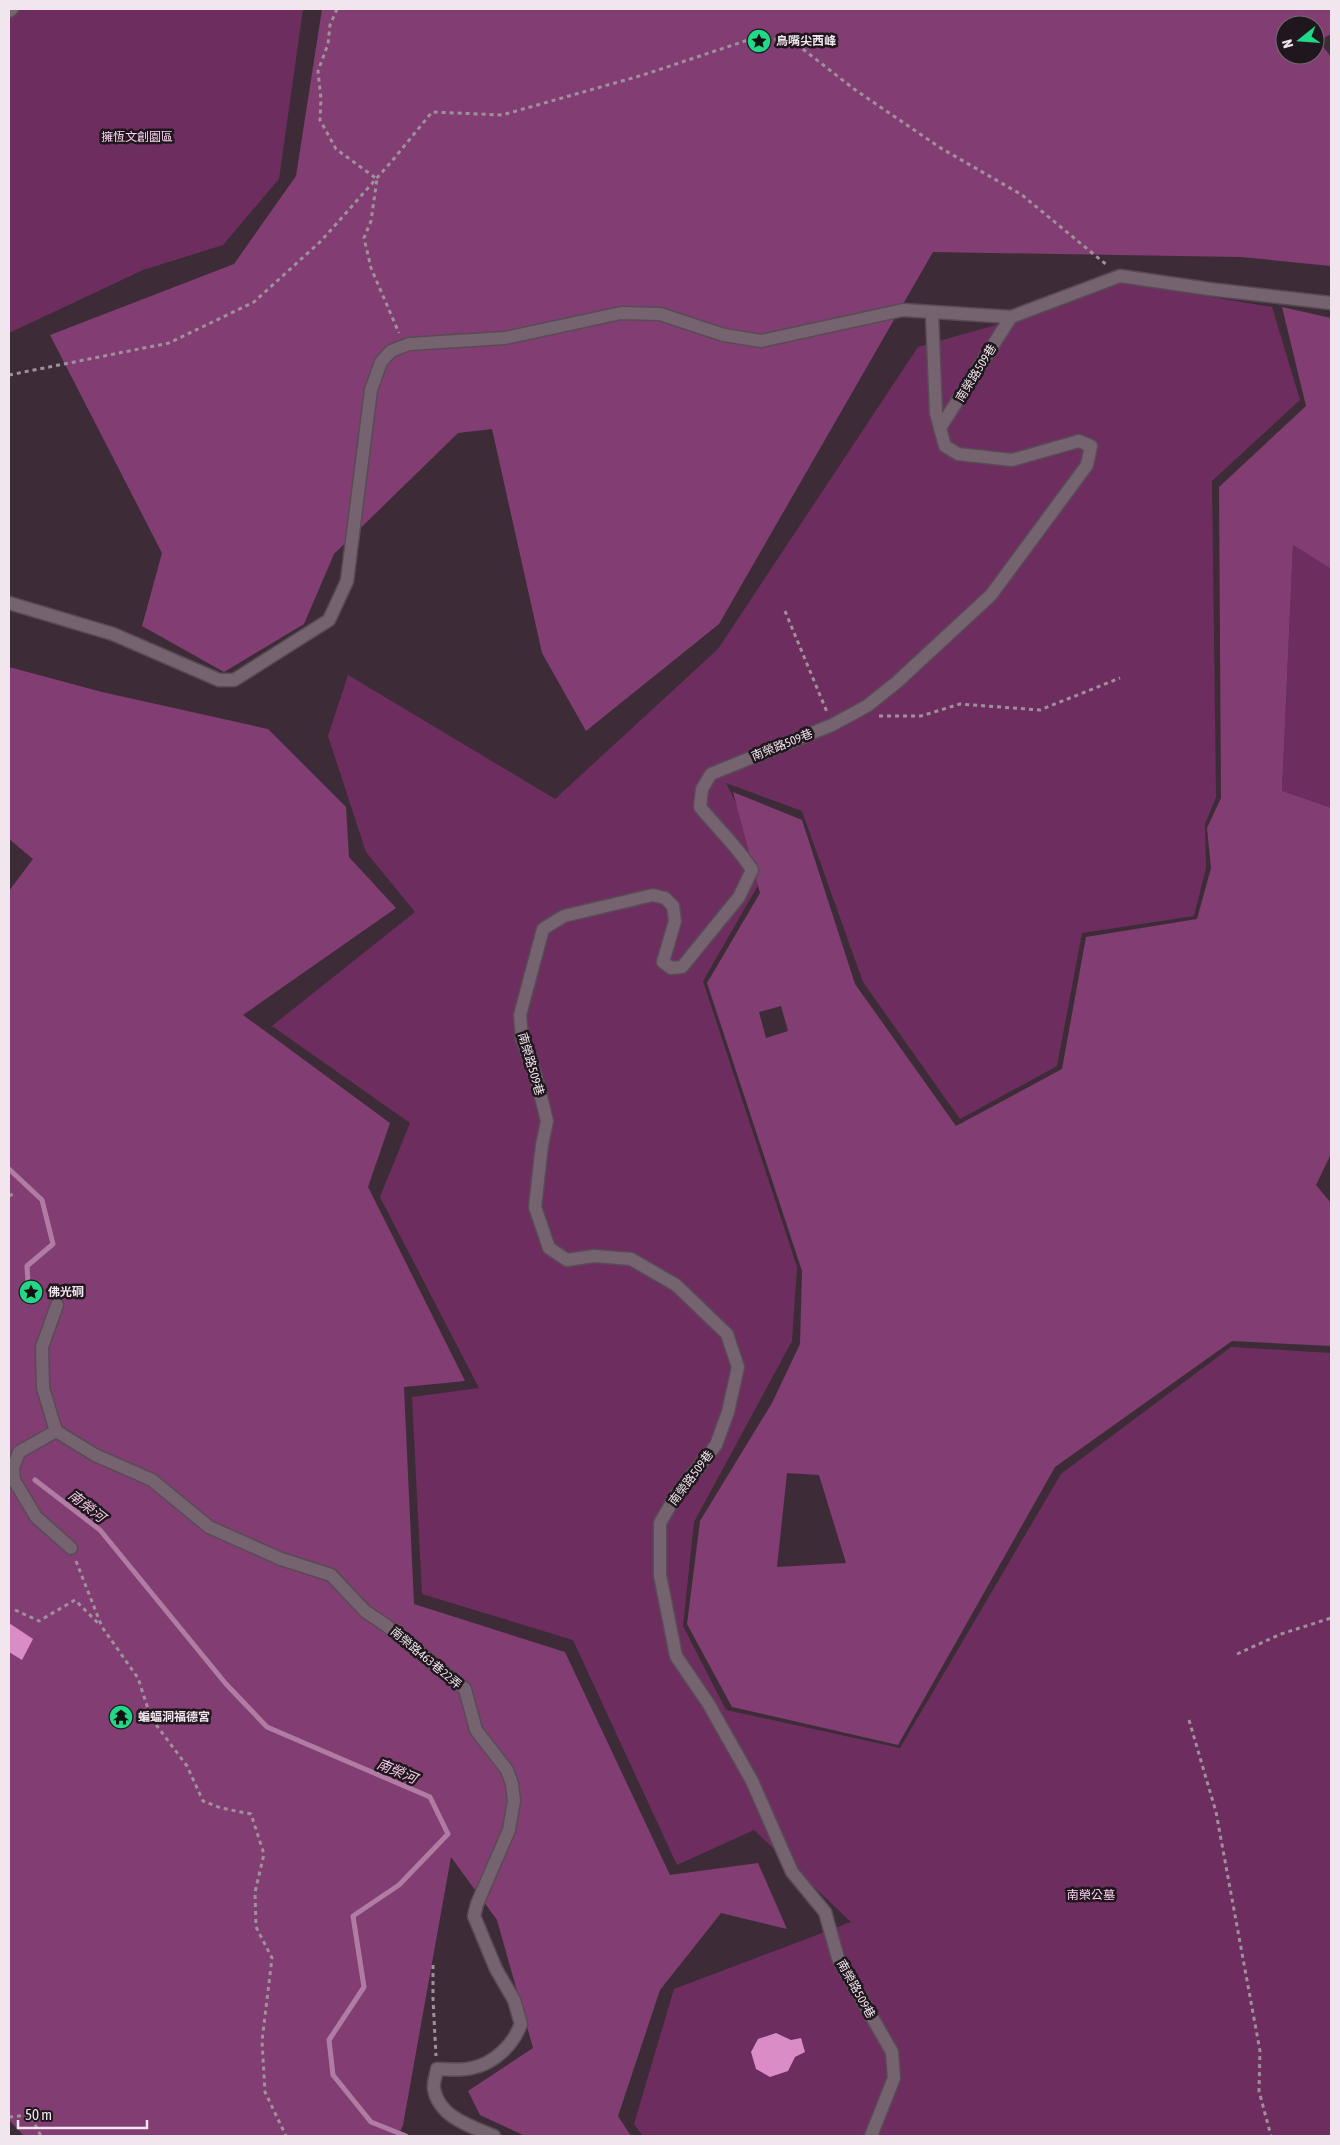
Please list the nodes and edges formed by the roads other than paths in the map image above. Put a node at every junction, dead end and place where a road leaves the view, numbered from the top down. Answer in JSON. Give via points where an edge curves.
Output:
{"nodes":[{"id":1,"x":12,"y":9,"type":"edge"},
{"id":2,"x":9,"y":11,"type":"edge"},
{"id":3,"x":1331,"y":303,"type":"edge"},
{"id":4,"x":932,"y":314,"type":"junction"},
{"id":5,"x":1011,"y":317,"type":"junction"},
{"id":6,"x":940,"y":428,"type":"junction"},
{"id":7,"x":9,"y":603,"type":"edge"},
{"id":8,"x":57,"y":1305,"type":"dead end"},
{"id":9,"x":56,"y":1431,"type":"junction"},
{"id":10,"x":71,"y":1548,"type":"road end"},
{"id":11,"x":494,"y":2136,"type":"edge"},
{"id":12,"x":871,"y":2136,"type":"edge"}],
"edges":[{"from":1,"to":2,"type":"lane"},
{"from":3,"to":5,"type":"lane","via":[[1120,276]]},
{"from":4,"to":5,"type":"lane"},
{"from":4,"to":6,"type":"lane","name":"南榮路509巷","via":[[936,413]]},
{"from":4,"to":7,"type":"lane","via":[[903,310],[762,341],[724,335],[660,314],[621,313],[505,338],[409,344],[391,351],[381,362],[371,390],[347,581],[329,620],[234,680],[219,680],[113,634]]},
{"from":5,"to":6,"type":"lane","name":"南榮路509巷"},
{"from":6,"to":12,"type":"lane","name":"南榮路509巷","via":[[945,446],[958,454],[1012,460],[1079,441],[1091,446],[1087,465],[991,595],[866,706],[832,725],[711,774],[702,790],[700,807],[739,848],[752,870],[739,897],[682,967],[671,968],[663,962],[676,921],[673,906],[665,898],[653,895],[564,916],[543,928],[520,1015],[522,1039],[547,1121],[535,1208],[549,1248],[567,1260],[594,1256],[631,1259],[676,1285],[727,1334],[738,1367],[728,1412],[716,1445],[676,1495],[660,1523],[660,1575],[676,1656],[708,1703],[752,1781],[792,1872],[825,1912],[838,1958],[892,2052],[894,2078]]},
{"from":8,"to":9,"type":"lane","via":[[42,1347],[43,1388]]},
{"from":9,"to":10,"type":"lane","via":[[19,1452],[13,1468],[14,1480],[36,1517]]},
{"from":9,"to":11,"type":"lane","name":"南榮路463巷22弄","via":[[95,1455],[152,1480],[208,1527],[282,1559],[331,1575],[365,1611],[464,1689],[476,1730],[508,1770],[512,1784],[514,1801],[509,1830],[474,1916],[496,1969],[514,2000],[521,2024],[515,2038],[490,2062],[470,2069],[437,2069],[433,2088],[443,2110],[461,2122]]}]}
